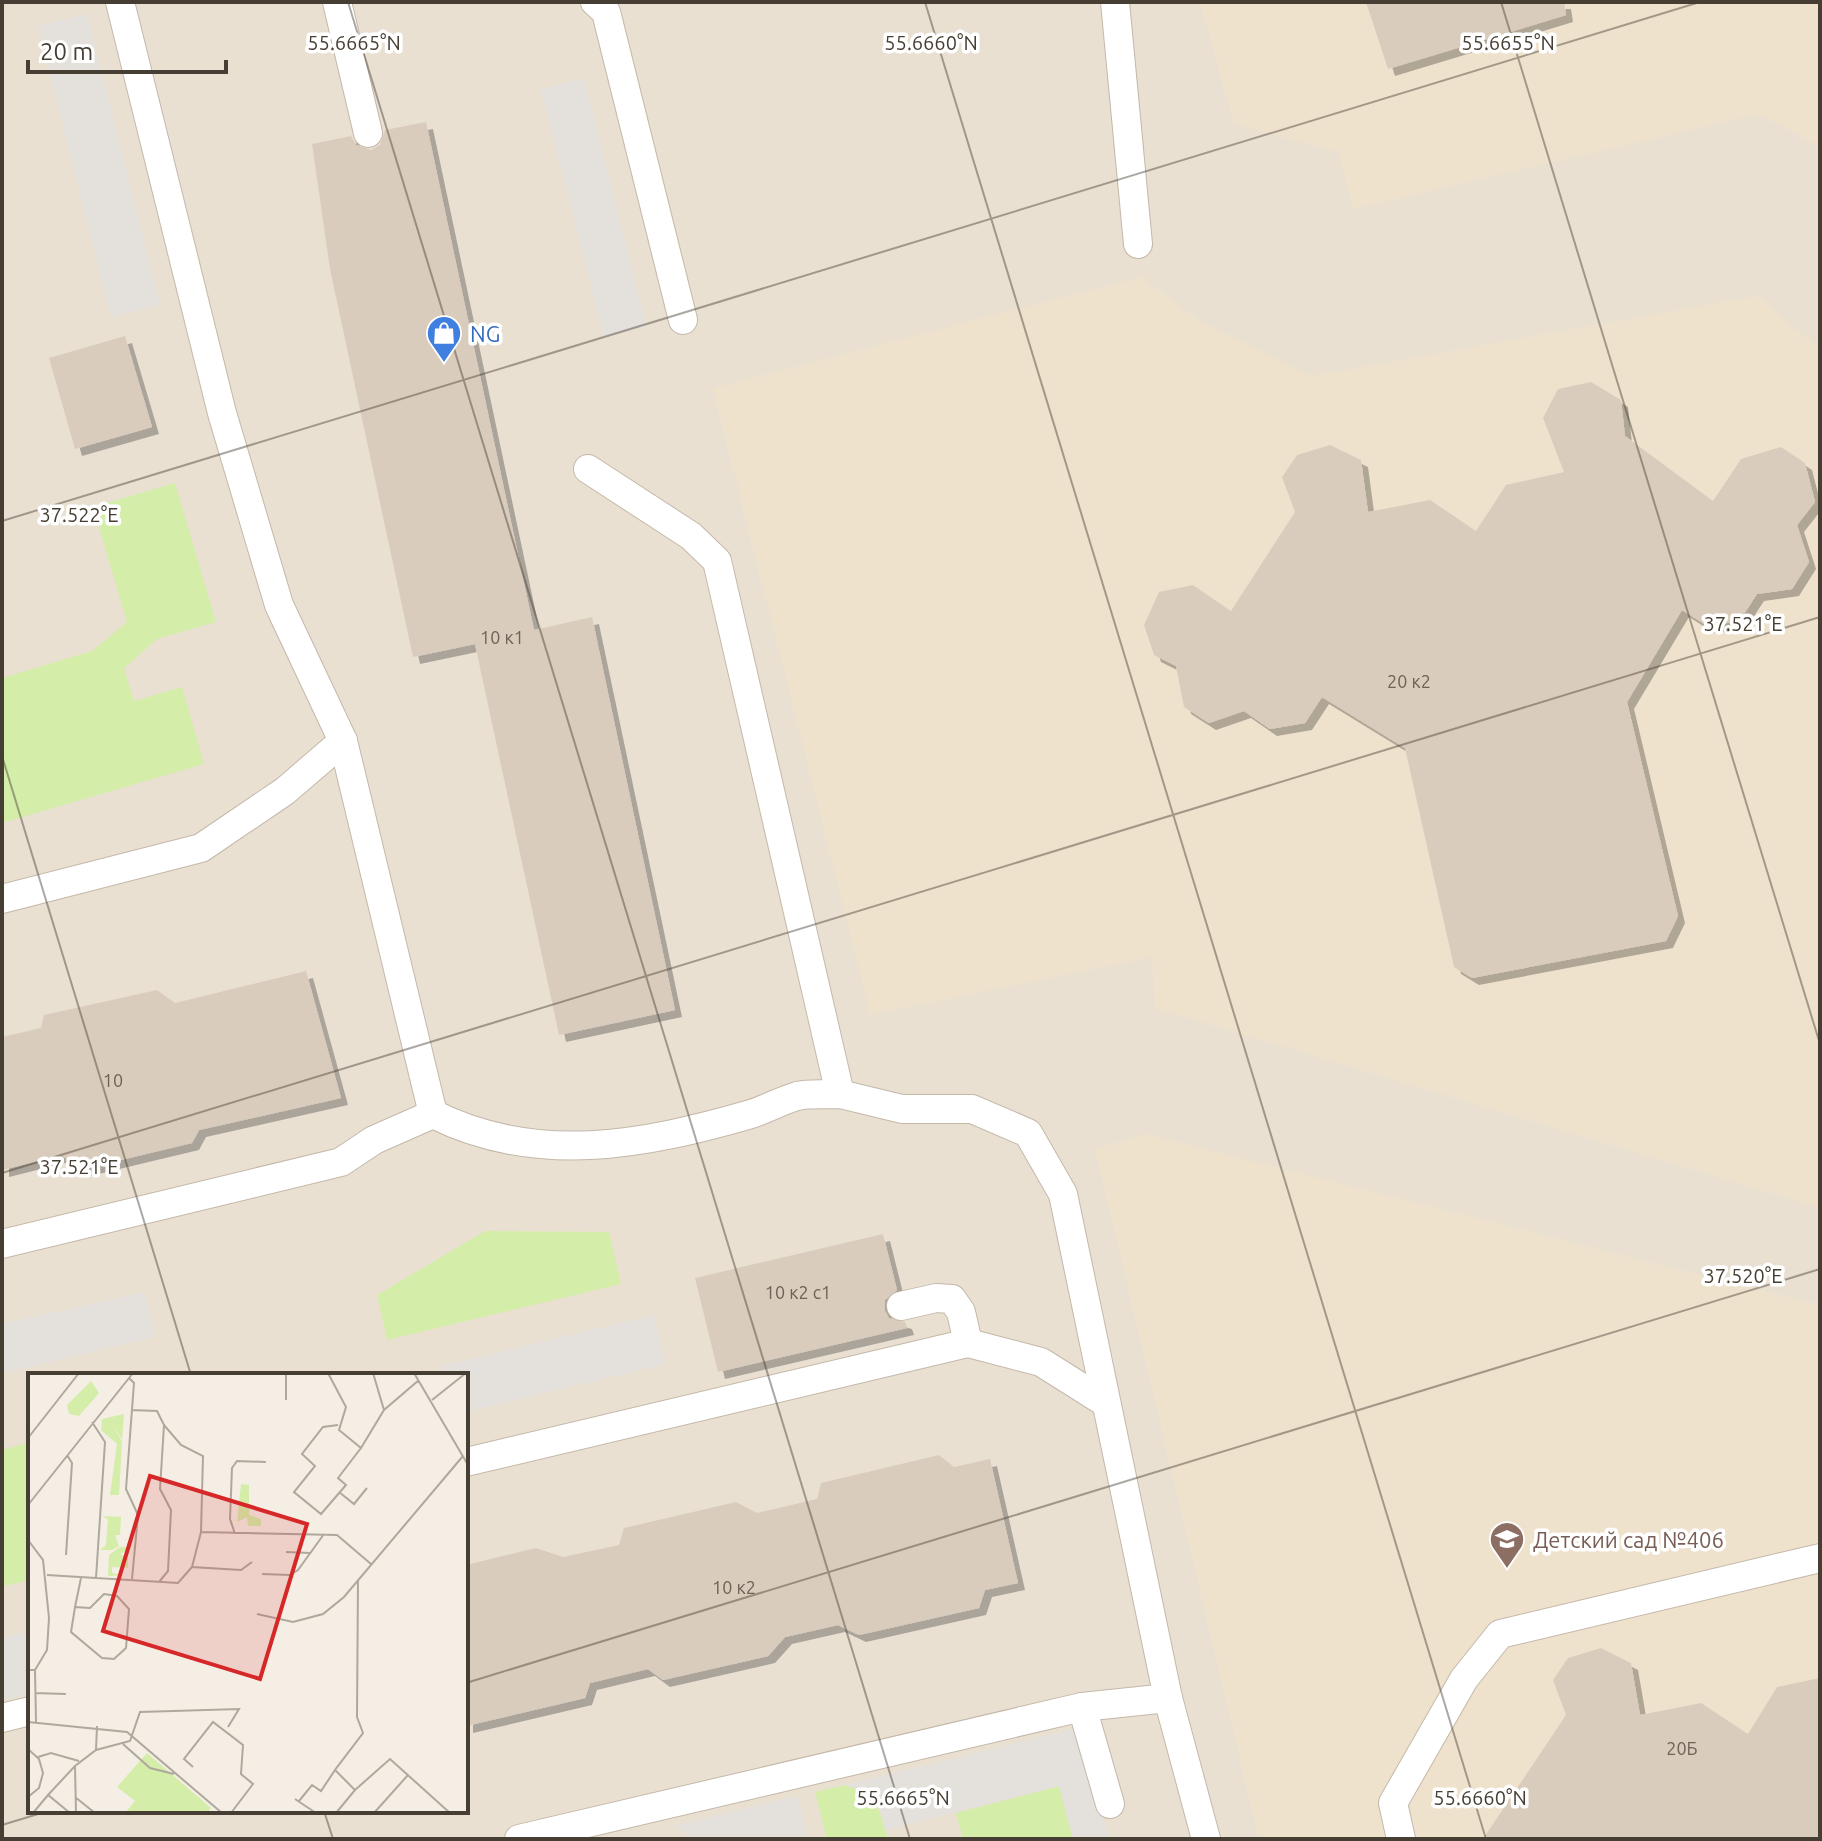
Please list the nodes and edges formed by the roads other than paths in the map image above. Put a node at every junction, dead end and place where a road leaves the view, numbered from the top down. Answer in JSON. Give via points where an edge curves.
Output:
{"nodes":[{"id":1,"x":120,"y":2,"type":"edge"},
{"id":2,"x":337,"y":2,"type":"edge"},
{"id":3,"x":595,"y":2,"type":"edge"},
{"id":4,"x":1115,"y":2,"type":"edge"},
{"id":5,"x":368,"y":133,"type":"dead end"},
{"id":6,"x":1138,"y":244,"type":"dead end"},
{"id":7,"x":683,"y":320,"type":"dead end"},
{"id":8,"x":588,"y":469,"type":"dead end"},
{"id":9,"x":343,"y":741,"type":"junction"},
{"id":10,"x":2,"y":899,"type":"edge"},
{"id":11,"x":840,"y":1094,"type":"junction"},
{"id":12,"x":433,"y":1114,"type":"junction"},
{"id":13,"x":2,"y":1244,"type":"edge"},
{"id":14,"x":901,"y":1306,"type":"dead end"},
{"id":15,"x":968,"y":1343,"type":"junction"},
{"id":16,"x":1106,"y":1403,"type":"junction"},
{"id":17,"x":468,"y":1462,"type":"edge"},
{"id":18,"x":1820,"y":1558,"type":"edge"},
{"id":19,"x":1168,"y":1698,"type":"junction"},
{"id":20,"x":1082,"y":1707,"type":"junction"},
{"id":21,"x":28,"y":1712,"type":"edge"},
{"id":22,"x":2,"y":1718,"type":"edge"},
{"id":23,"x":1110,"y":1804,"type":"dead end"},
{"id":24,"x":519,"y":1839,"type":"edge"},
{"id":25,"x":1206,"y":1839,"type":"edge"},
{"id":26,"x":1401,"y":1839,"type":"edge"}],
"edges":[{"from":1,"to":9,"type":"lane","via":[[222,413],[279,605]]},
{"from":2,"to":5,"type":"lane"},
{"from":3,"to":7,"type":"lane","via":[[606,12]]},
{"from":4,"to":6,"type":"lane"},
{"from":8,"to":11,"type":"lane","via":[[691,536],[717,561]]},
{"from":9,"to":10,"type":"lane","via":[[285,791],[201,848]]},
{"from":9,"to":12,"type":"lane"},
{"from":11,"to":12,"type":"lane","via":[[799,1096],[751,1114],[623,1144],[537,1147],[469,1132]]},
{"from":11,"to":16,"type":"lane","via":[[902,1109],[972,1109],[1028,1133],[1063,1194]]},
{"from":12,"to":13,"type":"lane","via":[[374,1140],[341,1162]]},
{"from":14,"to":15,"type":"lane","via":[[952,1299],[961,1312]]},
{"from":15,"to":16,"type":"lane","via":[[1041,1362]]},
{"from":15,"to":17,"type":"lane"},
{"from":16,"to":19,"type":"lane"},
{"from":18,"to":26,"type":"lane","via":[[1500,1634],[1464,1679],[1393,1803]]},
{"from":19,"to":20,"type":"lane"},
{"from":19,"to":25,"type":"lane"},
{"from":20,"to":23,"type":"lane"},
{"from":20,"to":24,"type":"lane"},
{"from":21,"to":22,"type":"lane"}]}
